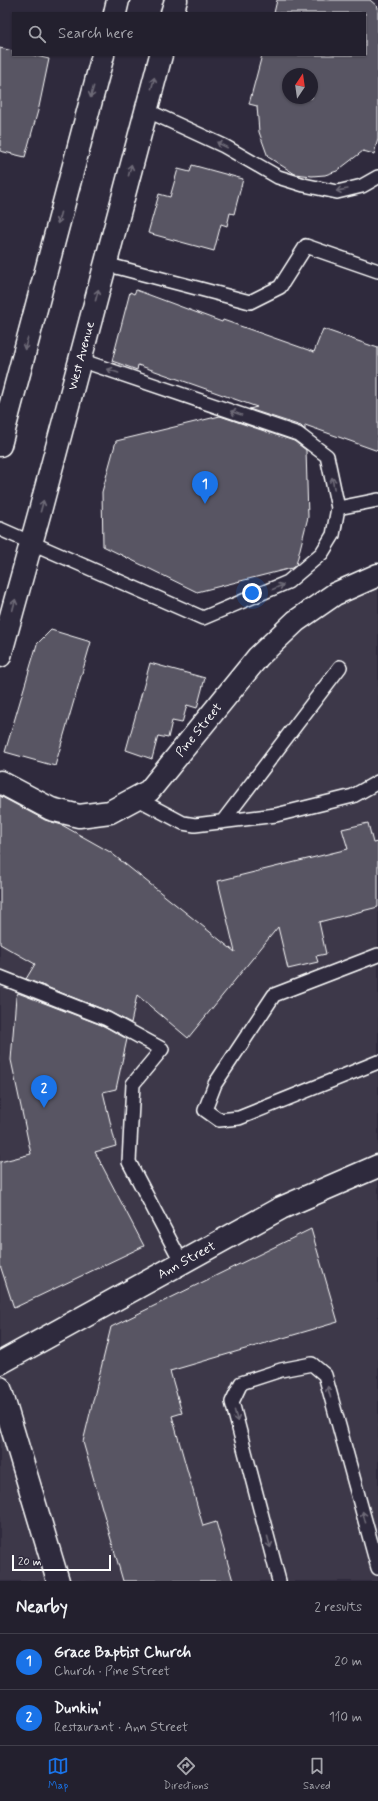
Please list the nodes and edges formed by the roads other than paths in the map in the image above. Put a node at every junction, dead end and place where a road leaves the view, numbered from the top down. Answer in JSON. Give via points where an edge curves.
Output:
{"nodes":[{"id":1,"x":118,"y":0,"type":"edge"},
{"id":2,"x":176,"y":0,"type":"edge"},
{"id":3,"x":115,"y":12,"type":"edge"},
{"id":4,"x":172,"y":12,"type":"edge"},
{"id":5,"x":103,"y":56,"type":"edge"},
{"id":6,"x":161,"y":56,"type":"edge"},
{"id":7,"x":146,"y":110,"type":"junction"},
{"id":8,"x":378,"y":177,"type":"edge"},
{"id":9,"x":105,"y":264,"type":"junction"},
{"id":10,"x":378,"y":271,"type":"edge"},
{"id":11,"x":80,"y":360,"type":"junction"},
{"id":12,"x":0,"y":444,"type":"edge"},
{"id":13,"x":378,"y":500,"type":"edge"},
{"id":14,"x":338,"y":508,"type":"junction"},
{"id":15,"x":0,"y":529,"type":"edge"},
{"id":16,"x":31,"y":543,"type":"junction"},
{"id":17,"x":378,"y":575,"type":"edge"},
{"id":18,"x":0,"y":656,"type":"edge"},
{"id":19,"x":340,"y":667,"type":"dead end"},
{"id":20,"x":0,"y":782,"type":"edge"},
{"id":21,"x":378,"y":782,"type":"edge"},
{"id":22,"x":136,"y":798,"type":"junction"},
{"id":23,"x":223,"y":821,"type":"junction"},
{"id":24,"x":378,"y":955,"type":"edge"},
{"id":25,"x":0,"y":977,"type":"edge"},
{"id":26,"x":378,"y":1062,"type":"edge"},
{"id":27,"x":378,"y":1166,"type":"edge"},
{"id":28,"x":182,"y":1263,"type":"junction"},
{"id":29,"x":0,"y":1363,"type":"edge"},
{"id":30,"x":0,"y":1388,"type":"edge"},
{"id":31,"x":378,"y":1568,"type":"edge"},
{"id":32,"x":58,"y":1581,"type":"edge"},
{"id":33,"x":279,"y":1581,"type":"edge"}],
"edges":[{"from":1,"to":3,"type":"main road"},
{"from":2,"to":4,"type":"main road"},
{"from":5,"to":12,"type":"main road","one_way":true},
{"from":7,"to":6,"type":"main road","name":"West Avenue","one_way":true},
{"from":8,"to":7,"type":"lane","one_way":true,"via":[[362,186],[337,192],[304,185],[278,177],[224,146]]},
{"from":9,"to":7,"type":"main road","name":"West Avenue","one_way":true},
{"from":9,"to":10,"type":"lane","via":[[250,302],[280,287],[306,246]]},
{"from":11,"to":9,"type":"main road","name":"West Avenue","one_way":true},
{"from":14,"to":11,"type":"lane","one_way":true,"via":[[327,456],[298,434]]},
{"from":16,"to":11,"type":"main road","name":"West Avenue","one_way":true},
{"from":13,"to":14,"type":"lane"},
{"from":16,"to":14,"type":"lane","one_way":true,"via":[[203,618],[288,582],[322,553],[333,535]]},
{"from":15,"to":16,"type":"lane"},
{"from":18,"to":16,"type":"main road","name":"West Avenue","one_way":true},
{"from":17,"to":22,"type":"main road","name":"Pine Street","via":[[335,594],[296,621],[258,657],[149,791]]},
{"from":19,"to":23,"type":"lane"},
{"from":20,"to":22,"type":"main road","name":"Pine Street","via":[[51,809],[79,816],[110,812]]},
{"from":21,"to":23,"type":"lane","via":[[354,796],[276,815]]},
{"from":22,"to":23,"type":"lane","via":[[183,823],[195,825]]},
{"from":24,"to":26,"type":"lane","via":[[274,995],[215,1084],[205,1110],[219,1120],[240,1118]]},
{"from":25,"to":28,"type":"lane","via":[[107,1019],[162,1049],[133,1084],[128,1162]]},
{"from":27,"to":28,"type":"main road","name":"Ann Street","via":[[281,1208]]},
{"from":28,"to":29,"type":"main road","name":"Ann Street"},
{"from":30,"to":32,"type":"main road"},
{"from":31,"to":33,"type":"lane","one_way":true,"via":[[325,1375],[312,1364],[281,1370],[241,1383],[232,1402]]}]}
